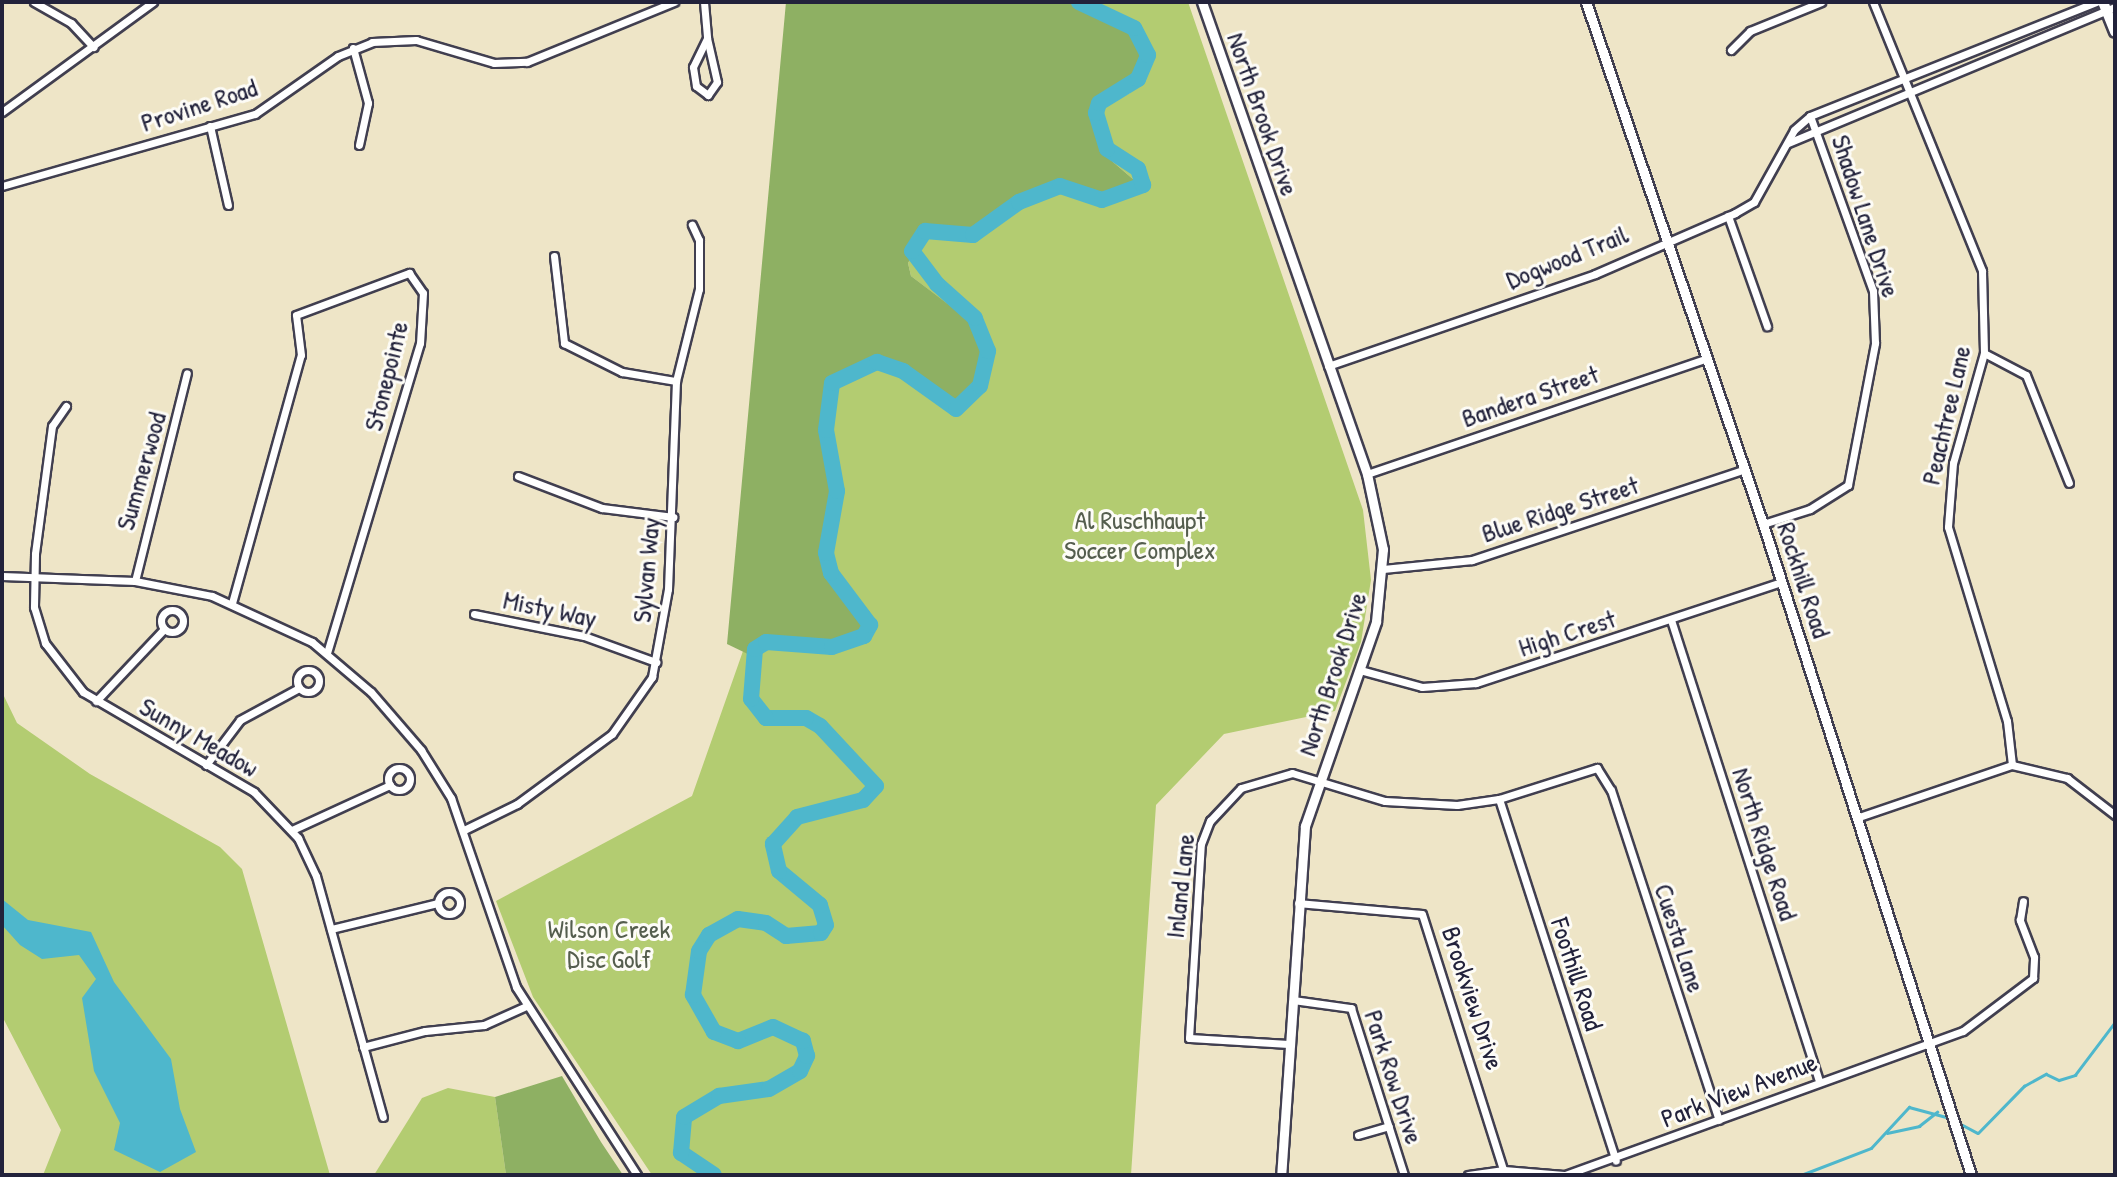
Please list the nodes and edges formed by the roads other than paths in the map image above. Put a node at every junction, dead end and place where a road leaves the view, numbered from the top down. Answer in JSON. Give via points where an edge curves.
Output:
{"nodes":[{"id":1,"x":34,"y":2,"type":"edge"},
{"id":2,"x":153,"y":2,"type":"edge"},
{"id":3,"x":674,"y":2,"type":"edge"},
{"id":4,"x":704,"y":2,"type":"edge"},
{"id":5,"x":1202,"y":2,"type":"edge"},
{"id":6,"x":1586,"y":2,"type":"edge"},
{"id":7,"x":1821,"y":2,"type":"edge"},
{"id":8,"x":1873,"y":2,"type":"edge"},
{"id":9,"x":2095,"y":2,"type":"edge"},
{"id":10,"x":2109,"y":7,"type":"edge"},
{"id":11,"x":2115,"y":32,"type":"edge"},
{"id":12,"x":707,"y":38,"type":"junction"},
{"id":13,"x":93,"y":47,"type":"junction"},
{"id":14,"x":353,"y":48,"type":"junction"},
{"id":15,"x":1731,"y":50,"type":"dead end"},
{"id":16,"x":1906,"y":74,"type":"junction"},
{"id":17,"x":1912,"y":88,"type":"junction"},
{"id":18,"x":2,"y":112,"type":"edge"},
{"id":19,"x":1810,"y":116,"type":"junction"},
{"id":20,"x":210,"y":126,"type":"junction"},
{"id":21,"x":1815,"y":129,"type":"junction"},
{"id":22,"x":1788,"y":143,"type":"junction"},
{"id":23,"x":359,"y":145,"type":"dead end"},
{"id":24,"x":2,"y":186,"type":"edge"},
{"id":25,"x":228,"y":205,"type":"dead end"},
{"id":26,"x":1728,"y":216,"type":"junction"},
{"id":27,"x":692,"y":225,"type":"dead end"},
{"id":28,"x":1667,"y":237,"type":"junction"},
{"id":29,"x":554,"y":256,"type":"dead end"},
{"id":30,"x":1767,"y":326,"type":"dead end"},
{"id":31,"x":1984,"y":353,"type":"junction"},
{"id":32,"x":1708,"y":358,"type":"junction"},
{"id":33,"x":1328,"y":366,"type":"junction"},
{"id":34,"x":187,"y":373,"type":"dead end"},
{"id":35,"x":676,"y":381,"type":"junction"},
{"id":36,"x":66,"y":405,"type":"dead end"},
{"id":37,"x":1745,"y":469,"type":"junction"},
{"id":38,"x":1367,"y":474,"type":"junction"},
{"id":39,"x":518,"y":476,"type":"dead end"},
{"id":40,"x":2069,"y":482,"type":"dead end"},
{"id":41,"x":673,"y":517,"type":"junction"},
{"id":42,"x":1763,"y":524,"type":"junction"},
{"id":43,"x":1384,"y":569,"type":"junction"},
{"id":44,"x":2,"y":576,"type":"edge"},
{"id":45,"x":33,"y":576,"type":"junction"},
{"id":46,"x":135,"y":581,"type":"junction"},
{"id":47,"x":1782,"y":582,"type":"junction"},
{"id":48,"x":232,"y":603,"type":"junction"},
{"id":49,"x":474,"y":614,"type":"dead end"},
{"id":50,"x":1671,"y":620,"type":"junction"},
{"id":51,"x":164,"y":629,"type":"dead end"},
{"id":52,"x":327,"y":653,"type":"junction"},
{"id":53,"x":656,"y":662,"type":"junction"},
{"id":54,"x":1360,"y":670,"type":"junction"},
{"id":55,"x":299,"y":688,"type":"dead end"},
{"id":56,"x":96,"y":701,"type":"junction"},
{"id":57,"x":206,"y":765,"type":"junction"},
{"id":58,"x":2012,"y":765,"type":"junction"},
{"id":59,"x":1600,"y":769,"type":"joint"},
{"id":60,"x":1318,"y":781,"type":"junction"},
{"id":61,"x":390,"y":785,"type":"dead end"},
{"id":62,"x":1499,"y":799,"type":"junction"},
{"id":63,"x":2115,"y":815,"type":"edge"},
{"id":64,"x":1859,"y":817,"type":"junction"},
{"id":65,"x":466,"y":829,"type":"junction"},
{"id":66,"x":292,"y":830,"type":"junction"},
{"id":67,"x":2023,"y":901,"type":"dead end"},
{"id":68,"x":439,"y":903,"type":"dead end"},
{"id":69,"x":1298,"y":903,"type":"junction"},
{"id":70,"x":331,"y":929,"type":"junction"},
{"id":71,"x":1293,"y":1000,"type":"junction"},
{"id":72,"x":526,"y":1006,"type":"junction"},
{"id":73,"x":1289,"y":1044,"type":"junction"},
{"id":74,"x":1929,"y":1046,"type":"junction"},
{"id":75,"x":363,"y":1047,"type":"junction"},
{"id":76,"x":1819,"y":1081,"type":"junction"},
{"id":77,"x":383,"y":1117,"type":"dead end"},
{"id":78,"x":1719,"y":1119,"type":"junction"},
{"id":79,"x":1388,"y":1126,"type":"junction"},
{"id":80,"x":1358,"y":1135,"type":"dead end"},
{"id":81,"x":1616,"y":1161,"type":"junction"},
{"id":82,"x":1505,"y":1173,"type":"edge"},
{"id":83,"x":637,"y":1175,"type":"edge"},
{"id":84,"x":1281,"y":1175,"type":"edge"},
{"id":85,"x":1404,"y":1175,"type":"edge"},
{"id":86,"x":1468,"y":1175,"type":"edge"},
{"id":87,"x":1565,"y":1175,"type":"edge"},
{"id":88,"x":1971,"y":1175,"type":"edge"}],
"edges":[{"from":1,"to":13,"type":"street","via":[[71,23]]},
{"from":2,"to":13,"type":"street"},
{"from":3,"to":14,"type":"street","name":"Provine Road","via":[[527,62],[494,63],[400,37]]},
{"from":4,"to":12,"type":"street"},
{"from":5,"to":33,"type":"street","name":"North Brook Drive"},
{"from":6,"to":28,"type":"street","name":"Rockhill Road"},
{"from":7,"to":15,"type":"street","via":[[1750,31]]},
{"from":8,"to":16,"type":"street","name":"Peachtree Lane"},
{"from":9,"to":16,"type":"street","name":"Dogwood Trail"},
{"from":10,"to":11,"type":"main road"},
{"from":10,"to":17,"type":"street"},
{"from":12,"to":12,"type":"street","via":[[717,82],[708,94],[696,86],[693,68]]},
{"from":13,"to":18,"type":"street"},
{"from":14,"to":20,"type":"street","name":"Provine Road","via":[[266,109]]},
{"from":14,"to":23,"type":"street","via":[[368,103]]},
{"from":16,"to":17,"type":"street","name":"Peachtree Lane"},
{"from":16,"to":19,"type":"street","name":"Dogwood Trail"},
{"from":17,"to":21,"type":"street"},
{"from":17,"to":31,"type":"street","name":"Peachtree Lane","via":[[1978,254]]},
{"from":19,"to":21,"type":"street","name":"Shadow Lane Drive"},
{"from":19,"to":22,"type":"street","name":"Dogwood Trail"},
{"from":20,"to":24,"type":"street","name":"Provine Road"},
{"from":20,"to":25,"type":"street"},
{"from":21,"to":22,"type":"street"},
{"from":21,"to":42,"type":"street","name":"Shadow Lane Drive","via":[[1873,291],[1875,344],[1848,485],[1810,509]]},
{"from":22,"to":26,"type":"street","name":"Dogwood Trail","via":[[1754,202]]},
{"from":26,"to":28,"type":"street","name":"Dogwood Trail"},
{"from":26,"to":30,"type":"street"},
{"from":27,"to":35,"type":"street","name":"Sylvan Way","via":[[699,240],[699,289]]},
{"from":28,"to":32,"type":"street","name":"Rockhill Road"},
{"from":28,"to":33,"type":"street","name":"Dogwood Trail","via":[[1595,274]]},
{"from":29,"to":35,"type":"street","via":[[564,343],[622,372]]},
{"from":31,"to":40,"type":"street","via":[[2026,375]]},
{"from":31,"to":58,"type":"street","name":"Peachtree Lane","via":[[1952,463],[1948,527],[2007,721]]},
{"from":32,"to":37,"type":"street","name":"Rockhill Road"},
{"from":32,"to":38,"type":"street","name":"Bandera Street"},
{"from":33,"to":38,"type":"street","name":"North Brook Drive"},
{"from":34,"to":46,"type":"street","name":"Summerwood"},
{"from":35,"to":41,"type":"street","name":"Sylvan Way"},
{"from":36,"to":45,"type":"street","name":"Sunny Meadow","via":[[52,426]]},
{"from":37,"to":42,"type":"street","name":"Rockhill Road"},
{"from":37,"to":43,"type":"street","name":"Blue Ridge Street","via":[[1472,560]]},
{"from":38,"to":43,"type":"street","name":"North Brook Drive"},
{"from":39,"to":41,"type":"street","via":[[596,506]]},
{"from":41,"to":53,"type":"street","name":"Sylvan Way"},
{"from":42,"to":47,"type":"street","name":"Rockhill Road"},
{"from":43,"to":54,"type":"street","name":"North Brook Drive"},
{"from":44,"to":45,"type":"street"},
{"from":45,"to":46,"type":"street"},
{"from":45,"to":56,"type":"street","name":"Sunny Meadow","via":[[45,643],[66,677]]},
{"from":46,"to":48,"type":"street"},
{"from":47,"to":50,"type":"street","name":"High Crest"},
{"from":47,"to":64,"type":"street","name":"Rockhill Road"},
{"from":48,"to":52,"type":"street"},
{"from":48,"to":52,"type":"street","name":"Stonepointe","via":[[301,355],[296,316],[409,274],[423,293],[420,343]]},
{"from":49,"to":53,"type":"street","name":"Misty Way","via":[[584,636]]},
{"from":50,"to":54,"type":"street","name":"High Crest","via":[[1457,686],[1409,685]]},
{"from":50,"to":76,"type":"street","name":"North Ridge Road"},
{"from":51,"to":56,"type":"street"},
{"from":52,"to":65,"type":"street","via":[[405,729]]},
{"from":53,"to":65,"type":"street","name":"Sylvan Way","via":[[639,702],[612,734],[517,804]]},
{"from":54,"to":60,"type":"street","name":"North Brook Drive"},
{"from":55,"to":57,"type":"street","via":[[240,720]]},
{"from":56,"to":57,"type":"street","name":"Sunny Meadow"},
{"from":57,"to":66,"type":"street","name":"Sunny Meadow","via":[[261,796]]},
{"from":58,"to":63,"type":"street","via":[[2067,778]]},
{"from":58,"to":64,"type":"street"},
{"from":59,"to":62,"type":"street","name":"Inland Lane"},
{"from":59,"to":78,"type":"street","name":"Cuesta Lane"},
{"from":60,"to":62,"type":"street","name":"Inland Lane","via":[[1414,804]]},
{"from":60,"to":69,"type":"street","name":"North Brook Drive","via":[[1304,835]]},
{"from":60,"to":73,"type":"street","name":"Inland Lane","via":[[1292,773],[1253,780],[1206,827],[1189,1038]]},
{"from":61,"to":66,"type":"street"},
{"from":62,"to":81,"type":"street","name":"Foothill Road"},
{"from":64,"to":74,"type":"street","name":"Rockhill Road"},
{"from":65,"to":72,"type":"street","via":[[500,949]]},
{"from":66,"to":70,"type":"street","name":"Sunny Meadow","via":[[312,866]]},
{"from":67,"to":74,"type":"street","name":"Park View Avenue","via":[[2020,920],[2035,961],[2032,981],[1973,1025]]},
{"from":68,"to":70,"type":"street"},
{"from":69,"to":71,"type":"street","name":"North Brook Drive"},
{"from":69,"to":82,"type":"street","name":"Brookview Drive","via":[[1422,915]]},
{"from":70,"to":75,"type":"street","name":"Sunny Meadow"},
{"from":71,"to":73,"type":"street","name":"North Brook Drive"},
{"from":71,"to":79,"type":"street","name":"Park Row Drive","via":[[1351,1008]]},
{"from":72,"to":75,"type":"street","via":[[484,1025],[425,1031]]},
{"from":72,"to":83,"type":"street"},
{"from":73,"to":84,"type":"street","name":"North Brook Drive"},
{"from":74,"to":76,"type":"street","name":"Park View Avenue"},
{"from":74,"to":88,"type":"street","name":"Rockhill Road"},
{"from":75,"to":77,"type":"street","name":"Sunny Meadow"},
{"from":76,"to":78,"type":"street","name":"Park View Avenue"},
{"from":78,"to":81,"type":"street","name":"Park View Avenue"},
{"from":79,"to":80,"type":"street"},
{"from":79,"to":85,"type":"street","name":"Park Row Drive"},
{"from":81,"to":87,"type":"street","name":"Park View Avenue"},
{"from":82,"to":86,"type":"street","name":"Park View Avenue"},
{"from":82,"to":87,"type":"street","name":"Park View Avenue"}]}
